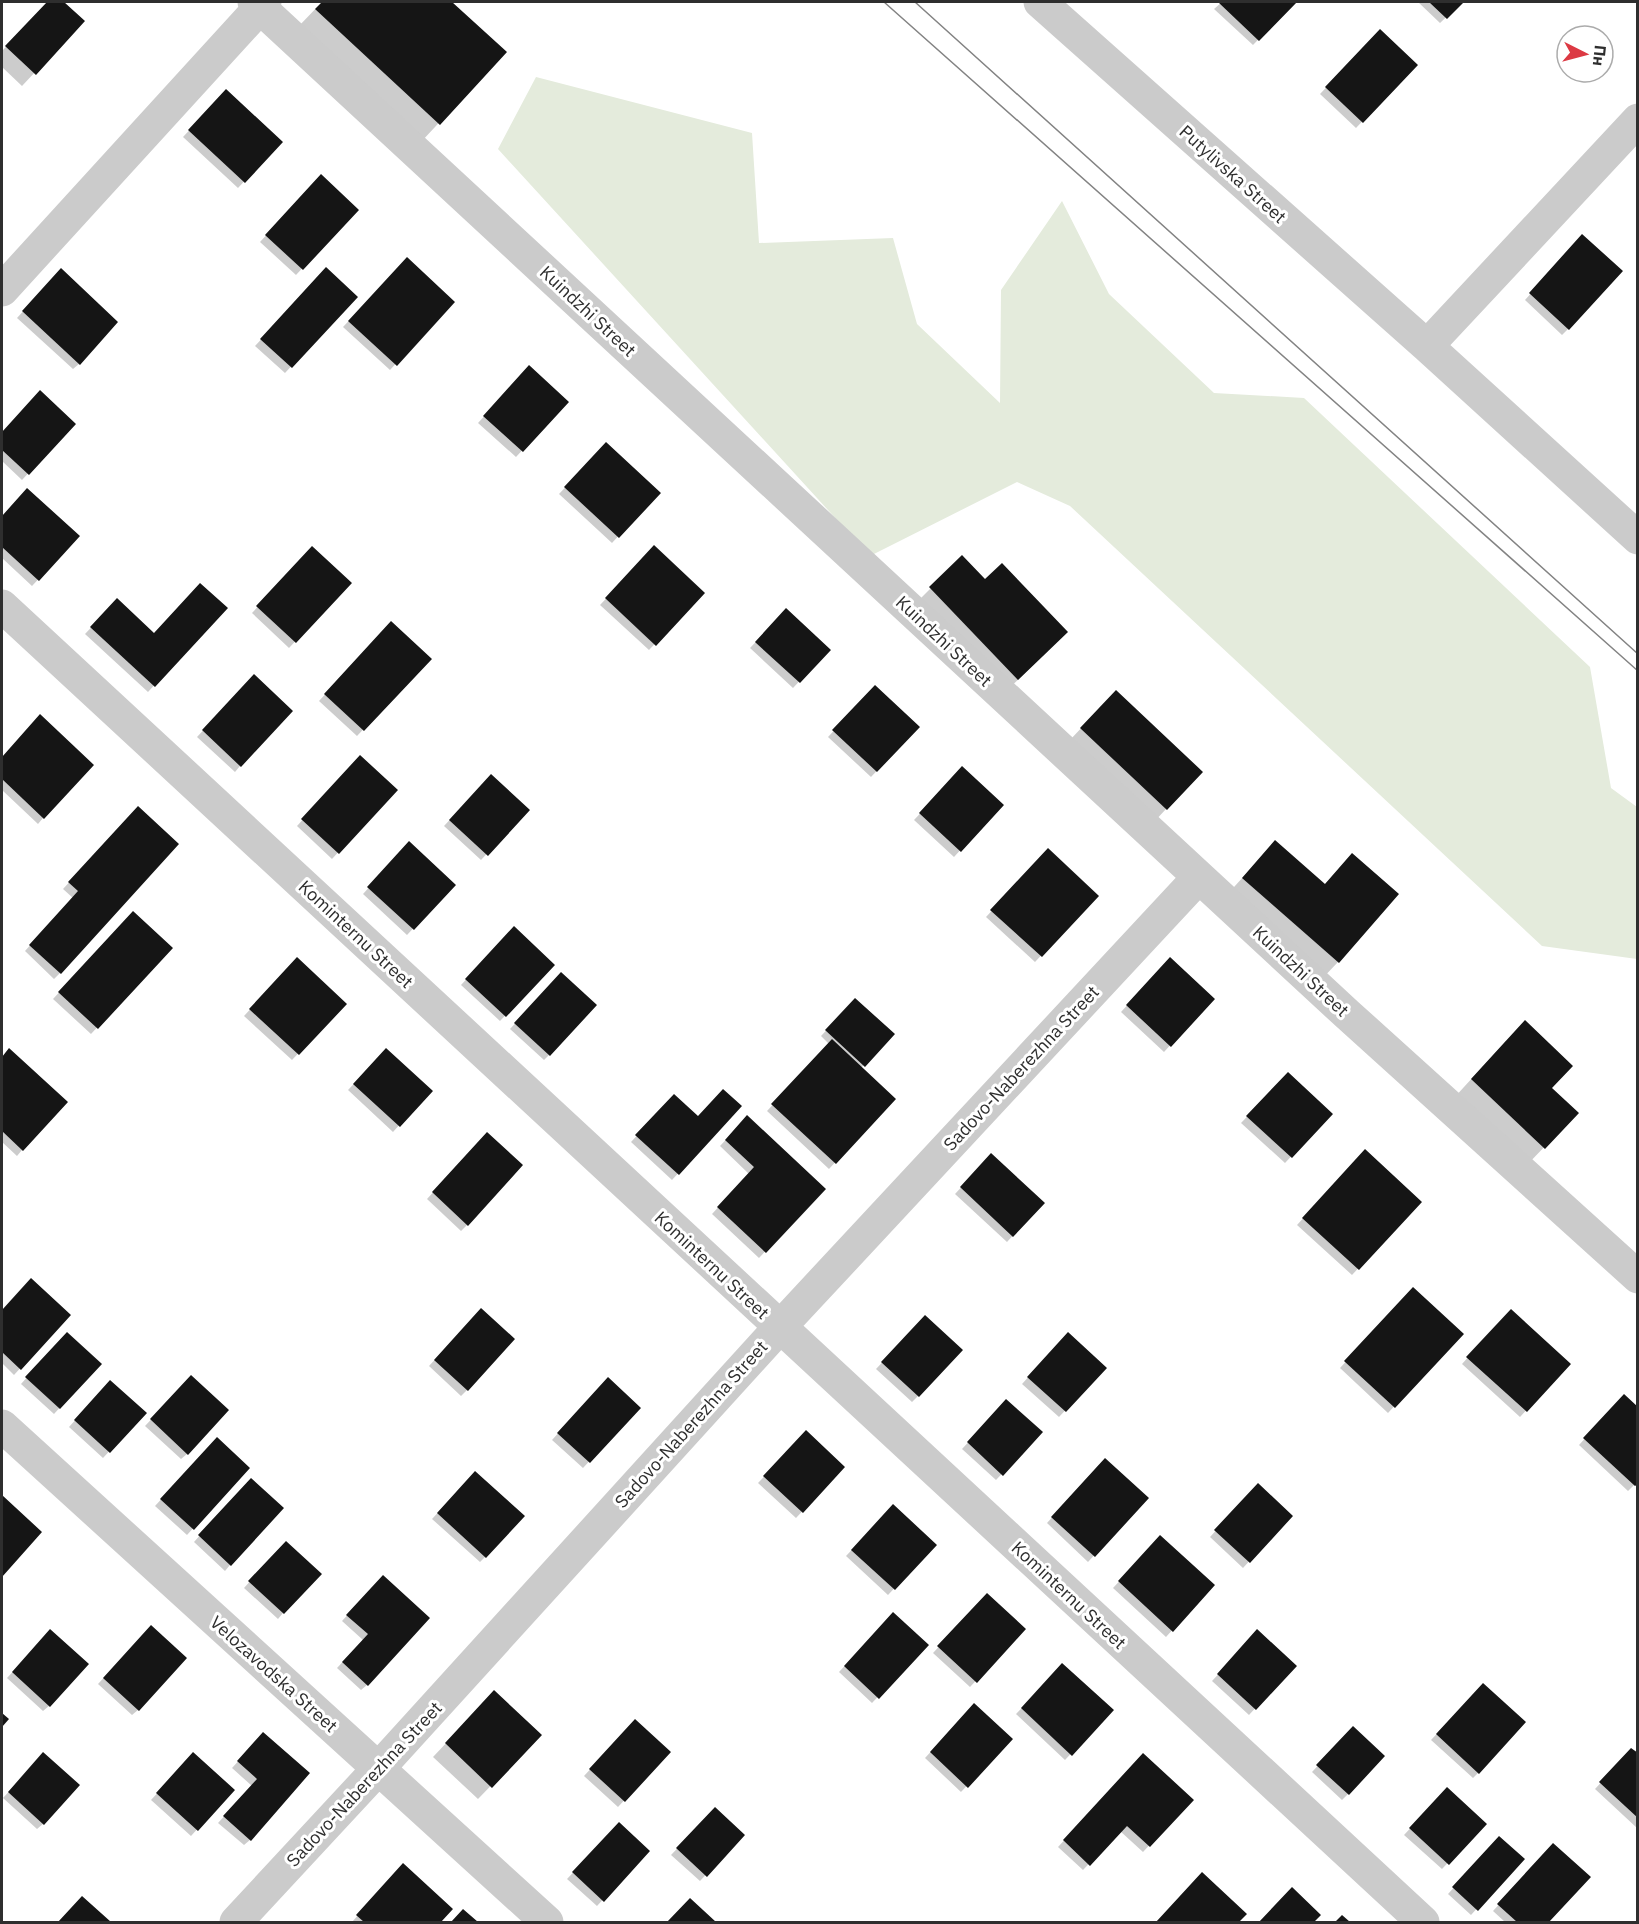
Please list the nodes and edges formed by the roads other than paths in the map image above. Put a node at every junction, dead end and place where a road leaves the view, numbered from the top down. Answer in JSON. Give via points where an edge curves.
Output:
{"nodes":[{"id":1,"x":1040,"y":2,"type":"edge"},
{"id":2,"x":260,"y":3,"type":"edge"},
{"id":3,"x":1638,"y":120,"type":"edge"},
{"id":4,"x":2,"y":290,"type":"edge"},
{"id":5,"x":1427,"y":345,"type":"junction"},
{"id":6,"x":1638,"y":538,"type":"edge"},
{"id":7,"x":2,"y":606,"type":"edge"},
{"id":8,"x":1199,"y":877,"type":"junction"},
{"id":9,"x":1638,"y":1277,"type":"edge"},
{"id":10,"x":780,"y":1327,"type":"junction"},
{"id":11,"x":2,"y":1426,"type":"edge"},
{"id":12,"x":378,"y":1769,"type":"junction"},
{"id":13,"x":236,"y":1923,"type":"edge"},
{"id":14,"x":547,"y":1923,"type":"edge"},
{"id":15,"x":1423,"y":1923,"type":"edge"}],
"edges":[{"from":1,"to":5,"type":"street","name":"Putylivska Street"},
{"from":2,"to":4,"type":"street"},
{"from":2,"to":8,"type":"street","name":"Kuindzhi Street"},
{"from":3,"to":5,"type":"street"},
{"from":5,"to":6,"type":"street","name":"Putylivska Street"},
{"from":7,"to":10,"type":"street","name":"Kominternu Street"},
{"from":8,"to":9,"type":"street","name":"Kuindzhi Street"},
{"from":8,"to":10,"type":"street","name":"Sadovo-Naberezhna Street"},
{"from":10,"to":12,"type":"street","name":"Sadovo-Naberezhna Street"},
{"from":10,"to":15,"type":"street","name":"Kominternu Street"},
{"from":11,"to":12,"type":"street","name":"Velozavodska Street"},
{"from":12,"to":13,"type":"street","name":"Sadovo-Naberezhna Street"},
{"from":12,"to":14,"type":"street","name":"Velozavodska Street"}]}
